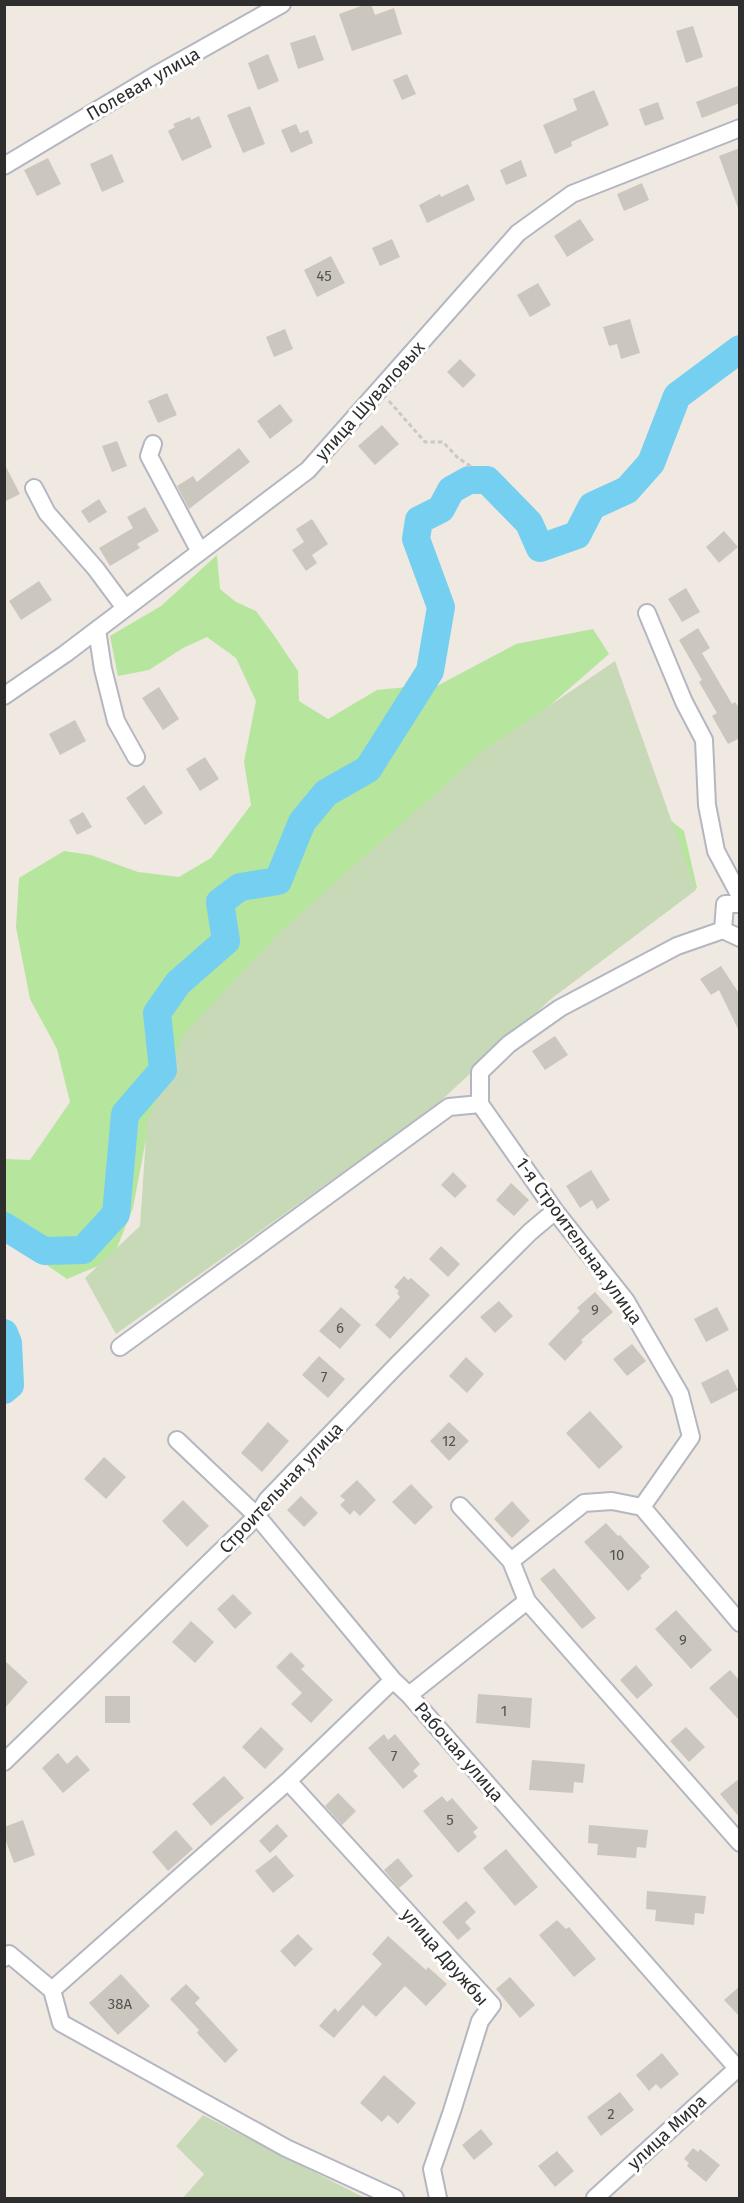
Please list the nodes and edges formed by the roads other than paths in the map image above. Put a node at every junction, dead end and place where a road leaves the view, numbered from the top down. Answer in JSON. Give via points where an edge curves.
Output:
{"nodes":[{"id":1,"x":282,"y":4,"type":"edge"},
{"id":2,"x":740,"y":128,"type":"edge"},
{"id":3,"x":4,"y":166,"type":"edge"},
{"id":4,"x":153,"y":444,"type":"dead end"},
{"id":5,"x":34,"y":488,"type":"dead end"},
{"id":6,"x":200,"y":552,"type":"junction"},
{"id":7,"x":125,"y":608,"type":"junction"},
{"id":8,"x":647,"y":613,"type":"dead end"},
{"id":9,"x":97,"y":630,"type":"junction"},
{"id":10,"x":4,"y":696,"type":"edge"},
{"id":11,"x":136,"y":757,"type":"dead end"},
{"id":12,"x":740,"y":896,"type":"edge"},
{"id":13,"x":740,"y":904,"type":"edge"},
{"id":14,"x":723,"y":930,"type":"junction"},
{"id":15,"x":740,"y":938,"type":"edge"},
{"id":16,"x":480,"y":1104,"type":"junction"},
{"id":17,"x":555,"y":1211,"type":"junction"},
{"id":18,"x":120,"y":1347,"type":"dead end"},
{"id":19,"x":177,"y":1440,"type":"dead end"},
{"id":20,"x":460,"y":1506,"type":"dead end"},
{"id":21,"x":642,"y":1507,"type":"junction"},
{"id":22,"x":257,"y":1516,"type":"junction"},
{"id":23,"x":511,"y":1561,"type":"junction"},
{"id":24,"x":527,"y":1601,"type":"junction"},
{"id":25,"x":740,"y":1623,"type":"edge"},
{"id":26,"x":393,"y":1680,"type":"junction"},
{"id":27,"x":410,"y":1695,"type":"junction"},
{"id":28,"x":4,"y":1762,"type":"edge"},
{"id":29,"x":288,"y":1782,"type":"junction"},
{"id":30,"x":740,"y":1843,"type":"edge"},
{"id":31,"x":6,"y":1952,"type":"edge"},
{"id":32,"x":52,"y":1990,"type":"junction"},
{"id":33,"x":738,"y":2067,"type":"edge"},
{"id":34,"x":395,"y":2199,"type":"edge"},
{"id":35,"x":438,"y":2199,"type":"edge"},
{"id":36,"x":595,"y":2199,"type":"edge"}],
"edges":[{"from":1,"to":3,"type":"street","name":"Полевая улица"},
{"from":2,"to":6,"type":"street","name":"улица Шуваловых","via":[[572,194],[518,233],[308,470]]},
{"from":4,"to":6,"type":"street","via":[[148,456]]},
{"from":5,"to":7,"type":"street","via":[[47,513]]},
{"from":6,"to":7,"type":"street","name":"улица Шуваловых"},
{"from":7,"to":9,"type":"street","name":"улица Шуваловых"},
{"from":8,"to":12,"type":"street","via":[[704,740],[707,805],[716,851]]},
{"from":9,"to":10,"type":"street","name":"улица Шуваловых"},
{"from":9,"to":11,"type":"street","via":[[116,721]]},
{"from":13,"to":14,"type":"street","via":[[725,904]]},
{"from":14,"to":15,"type":"street"},
{"from":14,"to":16,"type":"street","via":[[677,946],[560,1008],[509,1044],[480,1072]]},
{"from":16,"to":17,"type":"street","name":"1-я Строительная улица"},
{"from":16,"to":18,"type":"street","via":[[449,1107]]},
{"from":17,"to":21,"type":"street","name":"1-я Строительная улица","via":[[626,1301],[680,1394],[691,1437]]},
{"from":17,"to":22,"type":"street","name":"Строительная улица","via":[[397,1365],[267,1500]]},
{"from":19,"to":22,"type":"street","name":"Рабочая улица"},
{"from":20,"to":23,"type":"street"},
{"from":21,"to":23,"type":"street","via":[[612,1501],[584,1503]]},
{"from":21,"to":25,"type":"street"},
{"from":22,"to":26,"type":"street","name":"Рабочая улица"},
{"from":22,"to":28,"type":"street","name":"Строительная улица"},
{"from":23,"to":24,"type":"street"},
{"from":24,"to":27,"type":"street"},
{"from":24,"to":30,"type":"street"},
{"from":26,"to":27,"type":"street","name":"Рабочая улица"},
{"from":26,"to":29,"type":"street"},
{"from":27,"to":33,"type":"street","name":"Рабочая улица"},
{"from":29,"to":32,"type":"street"},
{"from":29,"to":35,"type":"street","name":"улица Дружбы","via":[[492,2005],[480,2021],[432,2169]]},
{"from":31,"to":32,"type":"street"},
{"from":32,"to":34,"type":"street","via":[[61,2023],[286,2148]]},
{"from":33,"to":36,"type":"street","name":"улица Мира"}]}
